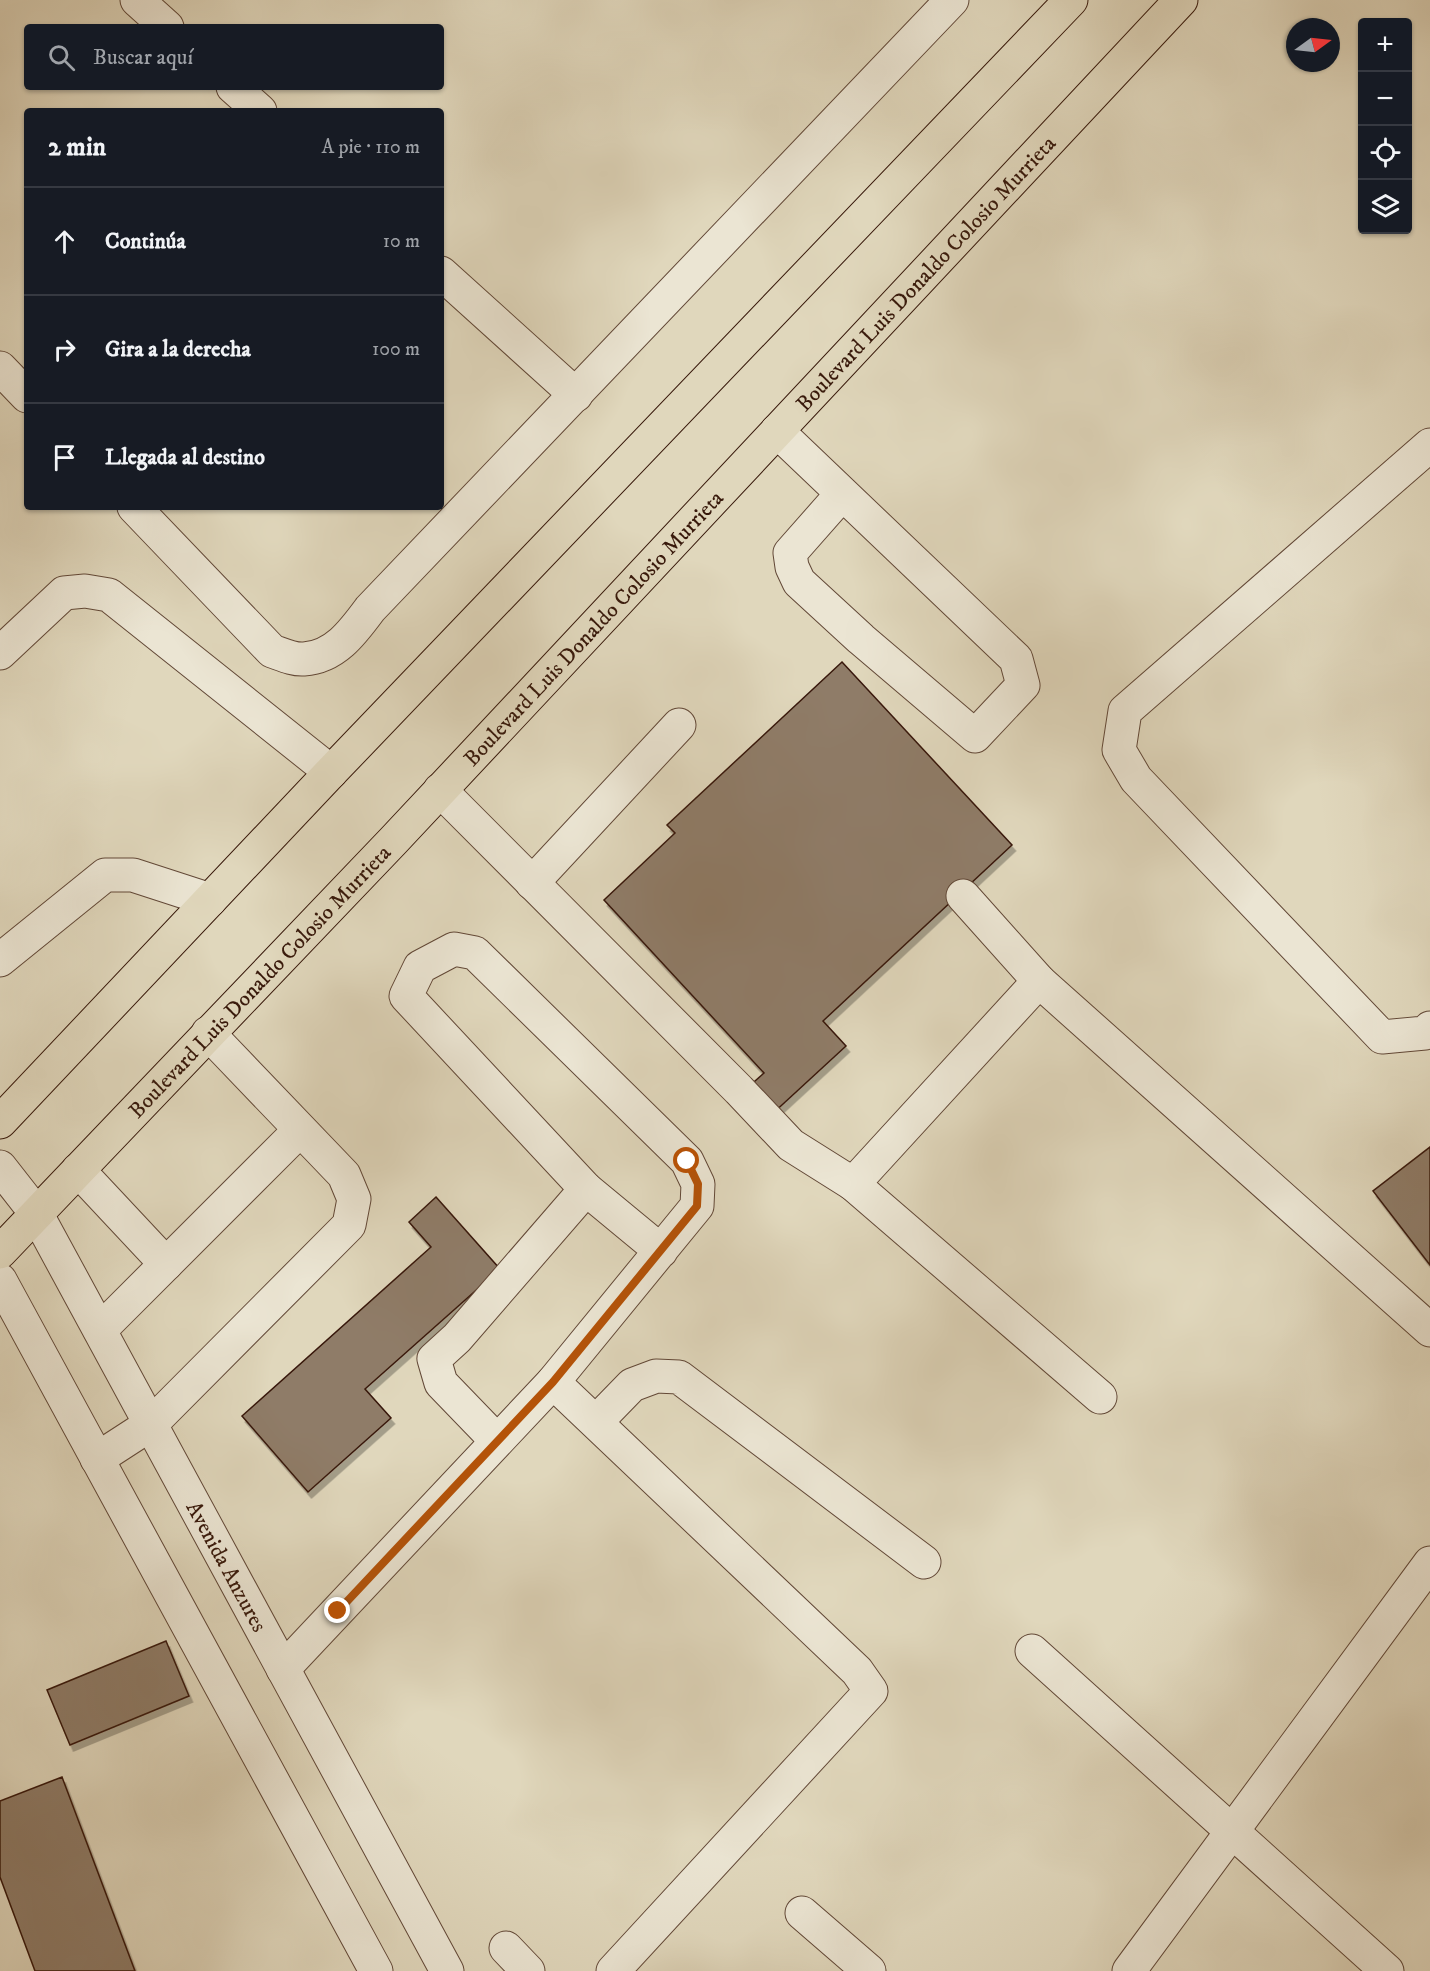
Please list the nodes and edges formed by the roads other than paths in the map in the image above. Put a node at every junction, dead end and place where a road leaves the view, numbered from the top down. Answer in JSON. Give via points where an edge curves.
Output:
{"nodes":[{"id":1,"x":136,"y":0,"type":"edge"},
{"id":2,"x":952,"y":0,"type":"edge"},
{"id":3,"x":1071,"y":0,"type":"edge"},
{"id":4,"x":1181,"y":0,"type":"edge"},
{"id":5,"x":164,"y":24,"type":"edge"},
{"id":6,"x":236,"y":90,"type":"edge"},
{"id":7,"x":257,"y":108,"type":"edge"},
{"id":8,"x":444,"y":276,"type":"edge"},
{"id":9,"x":0,"y":368,"type":"edge"},
{"id":10,"x":24,"y":393,"type":"edge"},
{"id":11,"x":576,"y":394,"type":"junction"},
{"id":12,"x":777,"y":431,"type":"junction"},
{"id":13,"x":1430,"y":445,"type":"edge"},
{"id":14,"x":842,"y":494,"type":"junction"},
{"id":15,"x":137,"y":510,"type":"edge"},
{"id":16,"x":0,"y":653,"type":"edge"},
{"id":17,"x":679,"y":725,"type":"dead end"},
{"id":18,"x":331,"y":772,"type":"junction"},
{"id":19,"x":440,"y":790,"type":"junction"},
{"id":20,"x":532,"y":883,"type":"junction"},
{"id":21,"x":963,"y":897,"type":"dead end"},
{"id":22,"x":210,"y":900,"type":"junction"},
{"id":23,"x":0,"y":960,"type":"edge"},
{"id":24,"x":1039,"y":981,"type":"junction"},
{"id":25,"x":1430,"y":1028,"type":"edge"},
{"id":26,"x":208,"y":1033,"type":"junction"},
{"id":27,"x":0,"y":1122,"type":"edge"},
{"id":28,"x":300,"y":1130,"type":"junction"},
{"id":29,"x":0,"y":1167,"type":"edge"},
{"id":30,"x":78,"y":1170,"type":"junction"},
{"id":31,"x":853,"y":1184,"type":"junction"},
{"id":32,"x":586,"y":1189,"type":"junction"},
{"id":33,"x":36,"y":1213,"type":"junction"},
{"id":34,"x":660,"y":1251,"type":"junction"},
{"id":35,"x":0,"y":1252,"type":"edge"},
{"id":36,"x":166,"y":1264,"type":"junction"},
{"id":37,"x":0,"y":1280,"type":"edge"},
{"id":38,"x":100,"y":1330,"type":"junction"},
{"id":39,"x":1430,"y":1330,"type":"edge"},
{"id":40,"x":553,"y":1382,"type":"junction"},
{"id":41,"x":1101,"y":1397,"type":"dead end"},
{"id":42,"x":596,"y":1422,"type":"junction"},
{"id":43,"x":151,"y":1424,"type":"junction"},
{"id":44,"x":497,"y":1441,"type":"junction"},
{"id":45,"x":97,"y":1459,"type":"junction"},
{"id":46,"x":924,"y":1562,"type":"dead end"},
{"id":47,"x":1430,"y":1563,"type":"edge"},
{"id":48,"x":1032,"y":1651,"type":"dead end"},
{"id":49,"x":284,"y":1669,"type":"junction"},
{"id":50,"x":1232,"y":1831,"type":"junction"},
{"id":51,"x":802,"y":1913,"type":"dead end"},
{"id":52,"x":376,"y":1971,"type":"edge"},
{"id":53,"x":447,"y":1971,"type":"edge"},
{"id":54,"x":613,"y":1971,"type":"edge"},
{"id":55,"x":869,"y":1971,"type":"edge"},
{"id":56,"x":1129,"y":1971,"type":"edge"},
{"id":57,"x":1387,"y":1971,"type":"edge"}],
"edges":[{"from":1,"to":5,"type":"street"},
{"from":2,"to":11,"type":"street"},
{"from":3,"to":18,"type":"highway"},
{"from":4,"to":12,"type":"highway","name":"Boulevard Luis Donaldo Colosio Murrieta"},
{"from":6,"to":7,"type":"street"},
{"from":8,"to":11,"type":"street"},
{"from":9,"to":10,"type":"street"},
{"from":11,"to":15,"type":"street","via":[[370,609],[351,635],[331,651],[303,660],[272,651]]},
{"from":12,"to":14,"type":"street"},
{"from":12,"to":19,"type":"highway","name":"Boulevard Luis Donaldo Colosio Murrieta"},
{"from":13,"to":25,"type":"street","via":[[1125,711],[1119,750],[1136,779],[1382,1038],[1425,1033]]},
{"from":14,"to":14,"type":"street","via":[[790,553],[799,582],[975,736],[1023,685],[1016,659]]},
{"from":16,"to":18,"type":"street","via":[[64,593],[109,595]]},
{"from":17,"to":20,"type":"street"},
{"from":18,"to":22,"type":"highway"},
{"from":19,"to":20,"type":"street"},
{"from":19,"to":26,"type":"highway","name":"Boulevard Luis Donaldo Colosio Murrieta"},
{"from":20,"to":31,"type":"street","via":[[791,1146]]},
{"from":21,"to":24,"type":"street"},
{"from":22,"to":23,"type":"street","via":[[133,875],[105,875]]},
{"from":22,"to":27,"type":"highway"},
{"from":24,"to":31,"type":"street"},
{"from":24,"to":39,"type":"street"},
{"from":26,"to":28,"type":"street"},
{"from":26,"to":30,"type":"highway","name":"Boulevard Luis Donaldo Colosio Murrieta"},
{"from":28,"to":36,"type":"street"},
{"from":28,"to":43,"type":"street","via":[[344,1175],[354,1199],[349,1225]]},
{"from":29,"to":33,"type":"street","name":"Avenida Anzures"},
{"from":30,"to":33,"type":"highway","name":"Boulevard Luis Donaldo Colosio Murrieta"},
{"from":30,"to":36,"type":"street"},
{"from":31,"to":41,"type":"street"},
{"from":32,"to":34,"type":"street"},
{"from":32,"to":34,"type":"street","via":[[406,996],[420,968],[454,949],[475,953],[687,1161],[698,1184],[697,1206]]},
{"from":32,"to":44,"type":"street","via":[[457,1338],[434,1359],[441,1383]]},
{"from":33,"to":35,"type":"highway","name":"Boulevard Luis Donaldo Colosio Murrieta"},
{"from":33,"to":38,"type":"street","name":"Avenida Anzures"},
{"from":34,"to":40,"type":"street"},
{"from":36,"to":38,"type":"street"},
{"from":37,"to":45,"type":"street"},
{"from":38,"to":43,"type":"street","name":"Avenida Anzures"},
{"from":40,"to":42,"type":"street"},
{"from":40,"to":44,"type":"street"},
{"from":42,"to":46,"type":"street","via":[[632,1385],[656,1376],[679,1377]]},
{"from":42,"to":54,"type":"street","via":[[857,1671],[871,1691]]},
{"from":43,"to":45,"type":"street"},
{"from":43,"to":49,"type":"street","name":"Avenida Anzures"},
{"from":44,"to":49,"type":"street"},
{"from":45,"to":52,"type":"street"},
{"from":47,"to":50,"type":"street"},
{"from":48,"to":50,"type":"street"},
{"from":49,"to":53,"type":"street","name":"Avenida Anzures"},
{"from":50,"to":56,"type":"street"},
{"from":50,"to":57,"type":"street"},
{"from":51,"to":55,"type":"street"}]}
